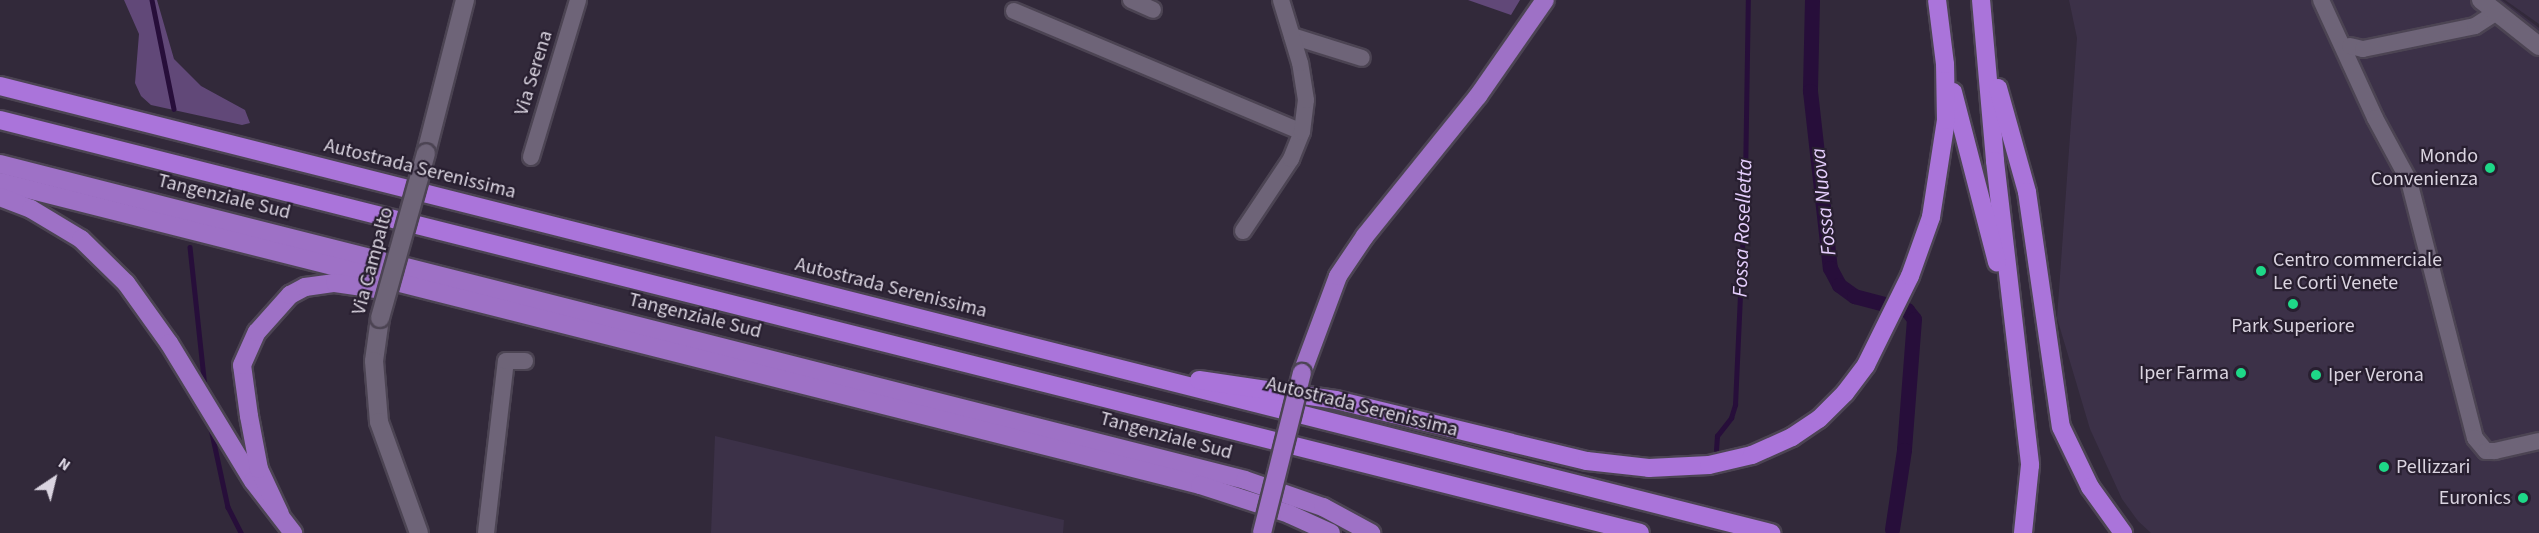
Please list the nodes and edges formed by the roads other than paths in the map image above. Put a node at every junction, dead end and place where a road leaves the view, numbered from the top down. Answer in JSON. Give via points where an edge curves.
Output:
{"nodes":[{"id":1,"x":465,"y":0,"type":"edge"},
{"id":2,"x":578,"y":0,"type":"edge"},
{"id":3,"x":1131,"y":0,"type":"edge"},
{"id":4,"x":1281,"y":0,"type":"edge"},
{"id":5,"x":1545,"y":0,"type":"edge"},
{"id":6,"x":1937,"y":0,"type":"edge"},
{"id":7,"x":1982,"y":0,"type":"edge"},
{"id":8,"x":2321,"y":0,"type":"edge"},
{"id":9,"x":2328,"y":0,"type":"edge"},
{"id":10,"x":2481,"y":0,"type":"edge"},
{"id":11,"x":1153,"y":10,"type":"dead end"},
{"id":12,"x":1014,"y":11,"type":"dead end"},
{"id":13,"x":2494,"y":13,"type":"junction"},
{"id":14,"x":1292,"y":36,"type":"junction"},
{"id":15,"x":2350,"y":46,"type":"junction"},
{"id":16,"x":2539,"y":46,"type":"edge"},
{"id":17,"x":1988,"y":49,"type":"junction"},
{"id":18,"x":1362,"y":58,"type":"dead end"},
{"id":19,"x":1945,"y":64,"type":"junction"},
{"id":20,"x":0,"y":86,"type":"edge"},
{"id":21,"x":0,"y":120,"type":"edge"},
{"id":22,"x":1302,"y":132,"type":"junction"},
{"id":23,"x":2396,"y":155,"type":"junction"},
{"id":24,"x":531,"y":158,"type":"dead end"},
{"id":25,"x":0,"y":164,"type":"edge"},
{"id":26,"x":0,"y":183,"type":"edge"},
{"id":27,"x":0,"y":197,"type":"edge"},
{"id":28,"x":1243,"y":231,"type":"dead end"},
{"id":29,"x":507,"y":310,"type":"junction"},
{"id":30,"x":2017,"y":343,"type":"junction"},
{"id":31,"x":525,"y":361,"type":"dead end"},
{"id":32,"x":1162,"y":379,"type":"junction"},
{"id":33,"x":2539,"y":441,"type":"edge"},
{"id":34,"x":280,"y":514,"type":"junction"},
{"id":35,"x":293,"y":533,"type":"edge"},
{"id":36,"x":419,"y":533,"type":"edge"},
{"id":37,"x":486,"y":533,"type":"edge"},
{"id":38,"x":1262,"y":533,"type":"edge"},
{"id":39,"x":1331,"y":533,"type":"edge"},
{"id":40,"x":1371,"y":533,"type":"edge"},
{"id":41,"x":1640,"y":533,"type":"edge"},
{"id":42,"x":1771,"y":533,"type":"edge"},
{"id":43,"x":2023,"y":533,"type":"edge"},
{"id":44,"x":2123,"y":533,"type":"edge"}],
"edges":[{"from":1,"to":36,"type":"street","name":"Via Campalto","bridge":true,"via":[[380,318],[374,361],[379,422]]},
{"from":2,"to":24,"type":"street","name":"Via Serena"},
{"from":3,"to":11,"type":"street"},
{"from":4,"to":14,"type":"street"},
{"from":5,"to":38,"type":"highway","bridge":true,"via":[[1478,96],[1365,236],[1338,276],[1302,373]]},
{"from":6,"to":19,"type":"highway"},
{"from":7,"to":17,"type":"highway"},
{"from":8,"to":23,"type":"street"},
{"from":9,"to":15,"type":"street"},
{"from":10,"to":13,"type":"street"},
{"from":12,"to":22,"type":"street"},
{"from":13,"to":15,"type":"street","via":[[2475,26],[2363,49]]},
{"from":13,"to":16,"type":"street"},
{"from":14,"to":18,"type":"street"},
{"from":14,"to":22,"type":"street","via":[[1306,100]]},
{"from":15,"to":23,"type":"street","via":[[2388,120]]},
{"from":17,"to":30,"type":"highway","via":[[1995,161]]},
{"from":17,"to":44,"type":"highway","via":[[2027,192],[2061,427],[2090,487]]},
{"from":19,"to":30,"type":"highway"},
{"from":19,"to":32,"type":"highway","via":[[1946,120],[1931,217],[1891,316],[1866,365],[1845,393],[1819,419],[1792,437],[1752,455],[1709,465],[1650,468],[1587,461],[1336,400],[1251,385]]},
{"from":20,"to":32,"type":"highway","name":"Autostrada Serenissima"},
{"from":21,"to":41,"type":"highway"},
{"from":22,"to":28,"type":"street","via":[[1291,159]]},
{"from":23,"to":33,"type":"street","via":[[2423,223],[2475,438],[2486,451]]},
{"from":25,"to":40,"type":"highway","name":"Tangenziale Sud","via":[[1245,480],[1323,507]]},
{"from":26,"to":29,"type":"highway","name":"Tangenziale Sud"},
{"from":27,"to":34,"type":"highway","via":[[31,209],[81,239],[126,283],[169,343],[253,481]]},
{"from":29,"to":34,"type":"highway","via":[[435,302],[335,283],[304,287],[290,294],[256,332],[242,365],[259,469]]},
{"from":29,"to":39,"type":"highway","name":"Tangenziale Sud","via":[[1200,484],[1289,514]]},
{"from":30,"to":43,"type":"highway","via":[[2030,465]]},
{"from":31,"to":37,"type":"street","via":[[506,361]]},
{"from":32,"to":42,"type":"highway","name":"Autostrada Serenissima"},
{"from":34,"to":35,"type":"highway"}]}
